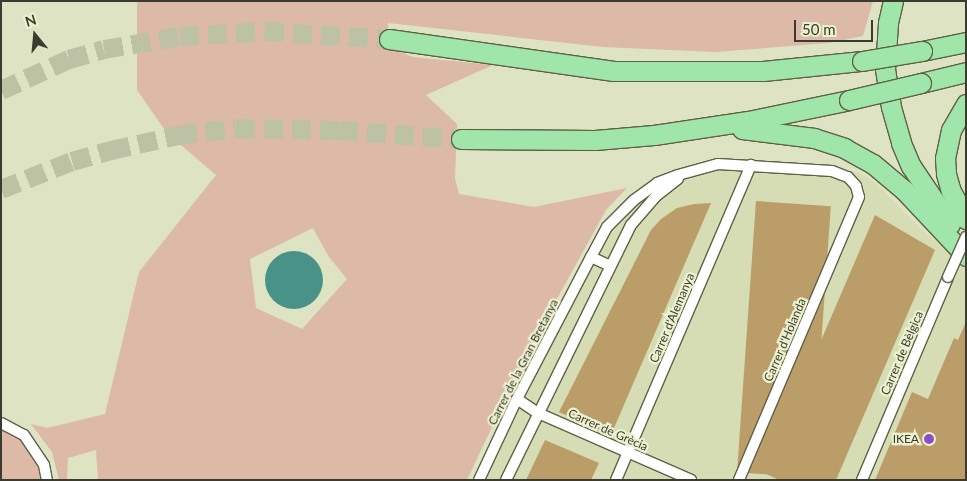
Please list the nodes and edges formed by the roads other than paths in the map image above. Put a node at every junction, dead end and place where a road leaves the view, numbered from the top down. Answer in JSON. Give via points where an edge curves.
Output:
{"nodes":[{"id":1,"x":893,"y":1,"type":"edge"},
{"id":2,"x":389,"y":39,"type":"tunnel mouth"},
{"id":3,"x":966,"y":42,"type":"edge"},
{"id":4,"x":966,"y":72,"type":"edge"},
{"id":5,"x":966,"y":104,"type":"edge"},
{"id":6,"x":713,"y":127,"type":"junction"},
{"id":7,"x":461,"y":139,"type":"tunnel mouth"},
{"id":8,"x":751,"y":165,"type":"junction"},
{"id":9,"x":688,"y":171,"type":"junction"},
{"id":10,"x":855,"y":209,"type":"joint"},
{"id":11,"x":943,"y":214,"type":"junction"},
{"id":12,"x":966,"y":219,"type":"edge"},
{"id":13,"x":966,"y":235,"type":"edge"},
{"id":14,"x":966,"y":248,"type":"edge"},
{"id":15,"x":966,"y":256,"type":"edge"},
{"id":16,"x":590,"y":257,"type":"junction"},
{"id":17,"x":610,"y":266,"type":"junction"},
{"id":18,"x":517,"y":399,"type":"junction"},
{"id":19,"x":538,"y":413,"type":"junction"},
{"id":20,"x":1,"y":423,"type":"edge"},
{"id":21,"x":628,"y":452,"type":"junction"},
{"id":22,"x":47,"y":480,"type":"edge"},
{"id":23,"x":479,"y":480,"type":"edge"},
{"id":24,"x":506,"y":480,"type":"edge"},
{"id":25,"x":616,"y":480,"type":"edge"},
{"id":26,"x":691,"y":480,"type":"edge"},
{"id":27,"x":738,"y":480,"type":"edge"},
{"id":28,"x":862,"y":480,"type":"edge"}],
"edges":[{"from":1,"to":11,"type":"highway","via":[[885,69],[890,107],[911,166]]},
{"from":2,"to":3,"type":"highway","bridge":true,"via":[[614,71],[763,71],[862,61]]},
{"from":4,"to":6,"type":"highway","bridge":true,"via":[[849,100]]},
{"from":5,"to":12,"type":"highway","via":[[951,130],[945,158],[951,191]]},
{"from":6,"to":7,"type":"highway","via":[[595,140]]},
{"from":6,"to":15,"type":"highway","via":[[795,135],[844,148],[873,164],[904,190]]},
{"from":8,"to":9,"type":"street","name":"Carrer de la Gran Bretanya","via":[[718,164]]},
{"from":8,"to":10,"type":"street","name":"Carrer de la Gran Bretanya","via":[[832,171],[848,176],[856,186],[859,198]]},
{"from":8,"to":21,"type":"street","name":"Carrer d'Alemanya"},
{"from":9,"to":16,"type":"street","name":"Carrer de la Gran Bretanya","via":[[657,184],[634,200],[607,228]]},
{"from":9,"to":17,"type":"street","name":"Carrer de la Gran Bretanya","via":[[656,196],[637,218]]},
{"from":10,"to":27,"type":"street","name":"Carrer d'Holanda"},
{"from":11,"to":13,"type":"highway"},
{"from":11,"to":14,"type":"highway"},
{"from":13,"to":28,"type":"street","name":"Carrer de Bèlgica","bridge":true},
{"from":16,"to":17,"type":"street"},
{"from":16,"to":18,"type":"street","name":"Carrer de la Gran Bretanya"},
{"from":17,"to":19,"type":"street","name":"Carrer de la Gran Bretanya"},
{"from":18,"to":19,"type":"street","name":"Carrer de Grècia"},
{"from":18,"to":23,"type":"street","name":"Carrer de la Gran Bretanya"},
{"from":19,"to":21,"type":"street","name":"Carrer de Grècia"},
{"from":19,"to":24,"type":"street","name":"Carrer de la Gran Bretanya"},
{"from":20,"to":22,"type":"street","via":[[24,435],[44,465]]},
{"from":21,"to":25,"type":"street","name":"Carrer d'Alemanya"},
{"from":21,"to":26,"type":"street","name":"Carrer de Grècia"}]}
